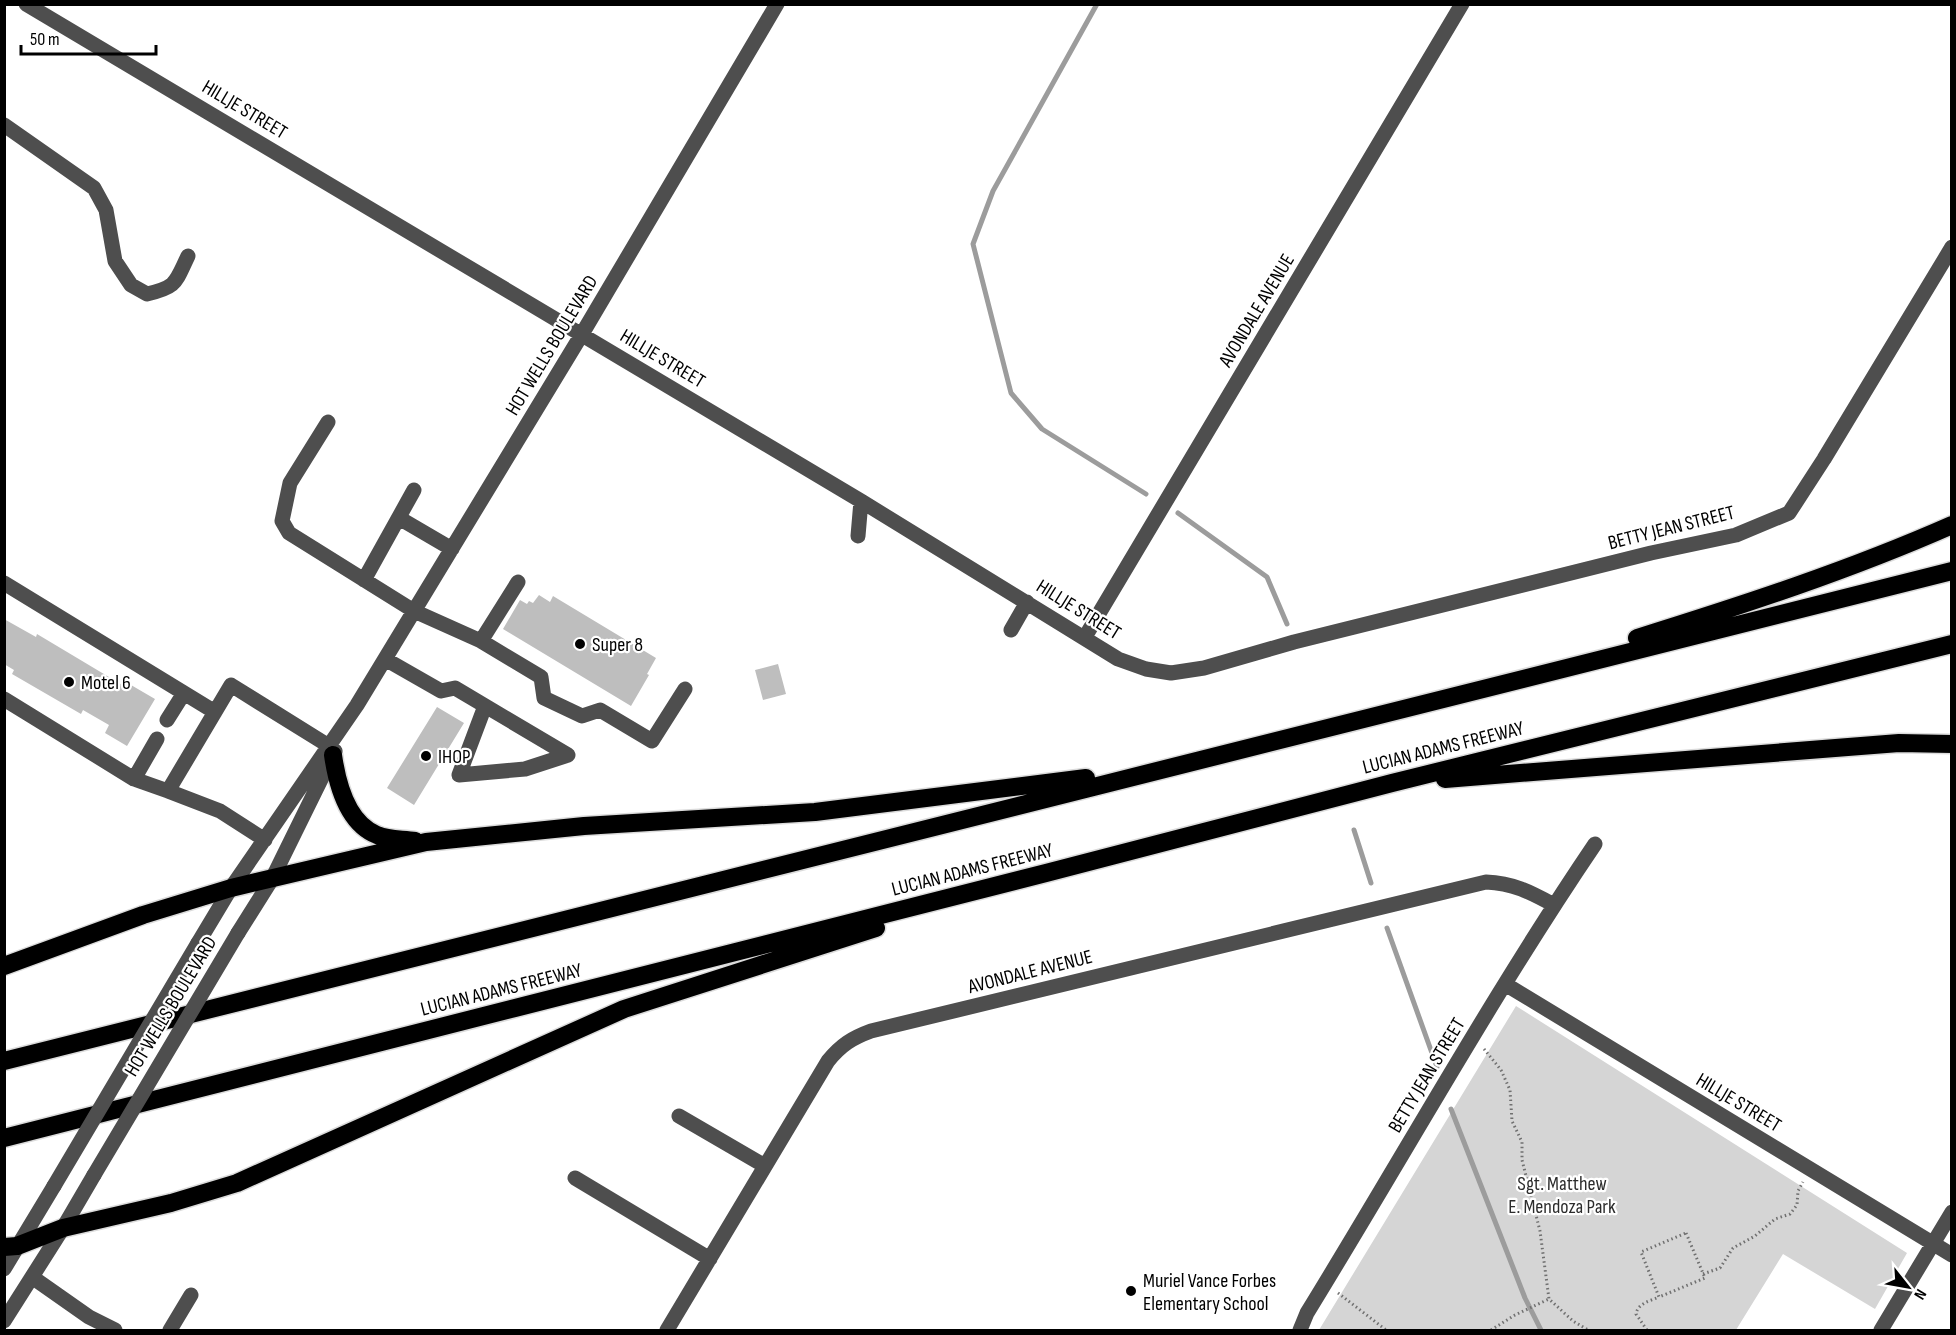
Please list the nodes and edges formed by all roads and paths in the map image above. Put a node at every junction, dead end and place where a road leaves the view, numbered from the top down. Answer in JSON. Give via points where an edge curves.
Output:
{"nodes":[{"id":1,"x":26,"y":4,"type":"edge"},
{"id":2,"x":777,"y":4,"type":"edge"},
{"id":3,"x":1462,"y":4,"type":"edge"},
{"id":4,"x":4,"y":125,"type":"edge"},
{"id":5,"x":1952,"y":247,"type":"edge"},
{"id":6,"x":188,"y":256,"type":"dead end"},
{"id":7,"x":582,"y":334,"type":"junction"},
{"id":8,"x":328,"y":422,"type":"dead end"},
{"id":9,"x":414,"y":490,"type":"dead end"},
{"id":10,"x":861,"y":501,"type":"junction"},
{"id":11,"x":399,"y":518,"type":"junction"},
{"id":12,"x":1952,"y":525,"type":"edge"},
{"id":13,"x":858,"y":536,"type":"dead end"},
{"id":14,"x":452,"y":549,"type":"junction"},
{"id":15,"x":1952,"y":571,"type":"edge"},
{"id":16,"x":364,"y":580,"type":"junction"},
{"id":17,"x":518,"y":582,"type":"dead end"},
{"id":18,"x":4,"y":583,"type":"edge"},
{"id":19,"x":1027,"y":602,"type":"junction"},
{"id":20,"x":414,"y":611,"type":"junction"},
{"id":21,"x":1011,"y":630,"type":"dead end"},
{"id":22,"x":1085,"y":637,"type":"junction"},
{"id":23,"x":481,"y":641,"type":"junction"},
{"id":24,"x":1294,"y":642,"type":"joint"},
{"id":25,"x":1952,"y":644,"type":"edge"},
{"id":26,"x":385,"y":660,"type":"junction"},
{"id":27,"x":686,"y":689,"type":"dead end"},
{"id":28,"x":184,"y":693,"type":"junction"},
{"id":29,"x":1467,"y":693,"type":"junction"},
{"id":30,"x":4,"y":699,"type":"edge"},
{"id":31,"x":485,"y":706,"type":"junction"},
{"id":32,"x":215,"y":712,"type":"junction"},
{"id":33,"x":167,"y":720,"type":"dead end"},
{"id":34,"x":157,"y":739,"type":"dead end"},
{"id":35,"x":1952,"y":744,"type":"edge"},
{"id":36,"x":331,"y":750,"type":"junction"},
{"id":37,"x":1176,"y":765,"type":"junction"},
{"id":38,"x":134,"y":779,"type":"junction"},
{"id":39,"x":1392,"y":783,"type":"junction"},
{"id":40,"x":168,"y":791,"type":"junction"},
{"id":41,"x":264,"y":840,"type":"junction"},
{"id":42,"x":426,"y":842,"type":"junction"},
{"id":43,"x":1595,"y":844,"type":"dead end"},
{"id":44,"x":1046,"y":873,"type":"junction"},
{"id":45,"x":272,"y":879,"type":"junction"},
{"id":46,"x":231,"y":888,"type":"junction"},
{"id":47,"x":1554,"y":904,"type":"junction"},
{"id":48,"x":4,"y":966,"type":"edge"},
{"id":49,"x":1506,"y":984,"type":"junction"},
{"id":50,"x":1474,"y":1036,"type":"junction"},
{"id":51,"x":4,"y":1061,"type":"edge"},
{"id":52,"x":679,"y":1116,"type":"dead end"},
{"id":53,"x":4,"y":1138,"type":"edge"},
{"id":54,"x":765,"y":1166,"type":"junction"},
{"id":55,"x":1810,"y":1169,"type":"junction"},
{"id":56,"x":575,"y":1178,"type":"dead end"},
{"id":57,"x":1952,"y":1212,"type":"edge"},
{"id":58,"x":63,"y":1228,"type":"junction"},
{"id":59,"x":1933,"y":1244,"type":"junction"},
{"id":60,"x":11,"y":1246,"type":"edge"},
{"id":61,"x":1952,"y":1255,"type":"edge"},
{"id":62,"x":710,"y":1259,"type":"junction"},
{"id":63,"x":4,"y":1269,"type":"edge"},
{"id":64,"x":1703,"y":1274,"type":"junction"},
{"id":65,"x":32,"y":1277,"type":"junction"},
{"id":66,"x":1326,"y":1283,"type":"junction"},
{"id":67,"x":191,"y":1295,"type":"dead end"},
{"id":68,"x":1659,"y":1297,"type":"junction"},
{"id":69,"x":1550,"y":1299,"type":"junction"},
{"id":70,"x":4,"y":1321,"type":"edge"},
{"id":71,"x":115,"y":1330,"type":"edge"},
{"id":72,"x":170,"y":1330,"type":"edge"},
{"id":73,"x":667,"y":1330,"type":"edge"},
{"id":74,"x":1300,"y":1330,"type":"edge"},
{"id":75,"x":1386,"y":1330,"type":"edge"},
{"id":76,"x":1491,"y":1330,"type":"edge"},
{"id":77,"x":1588,"y":1330,"type":"edge"},
{"id":78,"x":1647,"y":1330,"type":"edge"},
{"id":79,"x":1881,"y":1330,"type":"edge"}],
"edges":[{"from":1,"to":7,"type":"street","name":"HILLJE STREET"},
{"from":2,"to":7,"type":"street","name":"HOT WELLS BOULEVARD"},
{"from":3,"to":22,"type":"street","name":"AVONDALE AVENUE"},
{"from":4,"to":6,"type":"street","via":[[94,188],[106,210],[115,261],[131,285],[147,294],[165,290],[175,283]]},
{"from":5,"to":24,"type":"street","name":"BETTY JEAN STREET","via":[[1789,513],[1736,535]]},
{"from":7,"to":10,"type":"street","name":"HILLJE STREET"},
{"from":7,"to":14,"type":"street","name":"HOT WELLS BOULEVARD"},
{"from":8,"to":16,"type":"street","via":[[290,483],[282,521],[289,533]]},
{"from":9,"to":11,"type":"street"},
{"from":10,"to":13,"type":"street"},
{"from":10,"to":19,"type":"street","name":"HILLJE STREET"},
{"from":11,"to":14,"type":"street"},
{"from":11,"to":16,"type":"street"},
{"from":12,"to":29,"type":"highway","via":[[1739,606]]},
{"from":14,"to":20,"type":"street","name":"HOT WELLS BOULEVARD"},
{"from":15,"to":29,"type":"highway"},
{"from":16,"to":20,"type":"street"},
{"from":17,"to":23,"type":"street"},
{"from":18,"to":28,"type":"street"},
{"from":19,"to":21,"type":"street"},
{"from":19,"to":22,"type":"street","name":"HILLJE STREET"},
{"from":20,"to":23,"type":"street"},
{"from":20,"to":26,"type":"street","name":"HOT WELLS BOULEVARD"},
{"from":22,"to":24,"type":"street","name":"HILLJE STREET","via":[[1118,659],[1171,673],[1204,668]]},
{"from":23,"to":27,"type":"street","via":[[541,677],[544,698],[582,716],[600,710],[652,741]]},
{"from":25,"to":39,"type":"highway","name":"LUCIAN ADAMS FREEWAY"},
{"from":26,"to":31,"type":"street","via":[[441,691],[455,688]]},
{"from":26,"to":36,"type":"street","name":"HOT WELLS BOULEVARD"},
{"from":28,"to":32,"type":"street"},
{"from":28,"to":33,"type":"street"},
{"from":29,"to":37,"type":"highway"},
{"from":30,"to":38,"type":"street"},
{"from":31,"to":31,"type":"street","via":[[494,711],[567,755],[525,769],[459,775]]},
{"from":32,"to":36,"type":"street","via":[[231,685]]},
{"from":32,"to":40,"type":"street"},
{"from":34,"to":38,"type":"street"},
{"from":35,"to":39,"type":"highway","via":[[1902,742]]},
{"from":36,"to":41,"type":"street","name":"HOT WELLS BOULEVARD"},
{"from":36,"to":42,"type":"highway","via":[[345,800],[357,821],[377,836]]},
{"from":36,"to":45,"type":"street","name":"HOT WELLS BOULEVARD"},
{"from":37,"to":42,"type":"highway","via":[[815,812],[584,826]]},
{"from":37,"to":51,"type":"highway"},
{"from":38,"to":40,"type":"street"},
{"from":39,"to":44,"type":"highway","name":"LUCIAN ADAMS FREEWAY"},
{"from":40,"to":41,"type":"street","via":[[220,811]]},
{"from":41,"to":46,"type":"street","name":"HOT WELLS BOULEVARD"},
{"from":42,"to":45,"type":"highway"},
{"from":43,"to":47,"type":"street","name":"BETTY JEAN STREET"},
{"from":44,"to":53,"type":"highway","name":"LUCIAN ADAMS FREEWAY"},
{"from":44,"to":58,"type":"highway","via":[[624,1009],[237,1183]]},
{"from":45,"to":46,"type":"highway"},
{"from":45,"to":58,"type":"street","name":"HOT WELLS BOULEVARD","bridge":true},
{"from":46,"to":48,"type":"highway","via":[[143,915]]},
{"from":46,"to":60,"type":"street","name":"HOT WELLS BOULEVARD","bridge":true,"via":[[54,1186]]},
{"from":47,"to":49,"type":"street","name":"BETTY JEAN STREET"},
{"from":47,"to":54,"type":"street","name":"AVONDALE AVENUE","via":[[1506,883],[1486,882],[871,1031],[853,1037],[828,1061]]},
{"from":49,"to":50,"type":"street","name":"BETTY JEAN STREET"},
{"from":49,"to":55,"type":"street","name":"HILLJE STREET"},
{"from":50,"to":66,"type":"street","name":"BETTY JEAN STREET"},
{"from":50,"to":69,"type":"path","via":[[1501,1070],[1510,1090],[1512,1120],[1522,1142],[1522,1160],[1540,1231]]},
{"from":52,"to":54,"type":"street"},
{"from":54,"to":62,"type":"street","name":"AVONDALE AVENUE"},
{"from":55,"to":59,"type":"street","name":"HILLJE STREET"},
{"from":55,"to":64,"type":"path","via":[[1790,1214],[1770,1222],[1733,1248],[1720,1268]]},
{"from":56,"to":62,"type":"street"},
{"from":57,"to":59,"type":"street"},
{"from":58,"to":60,"type":"highway"},
{"from":58,"to":65,"type":"street","name":"HOT WELLS BOULEVARD"},
{"from":59,"to":61,"type":"street","name":"HILLJE STREET"},
{"from":59,"to":79,"type":"street"},
{"from":60,"to":63,"type":"street","name":"HOT WELLS BOULEVARD"},
{"from":62,"to":73,"type":"street","name":"AVONDALE AVENUE"},
{"from":64,"to":68,"type":"path","via":[[1705,1278]]},
{"from":64,"to":68,"type":"path","via":[[1686,1233],[1641,1252]]},
{"from":65,"to":70,"type":"street","name":"HOT WELLS BOULEVARD"},
{"from":65,"to":71,"type":"street","via":[[89,1317]]},
{"from":66,"to":74,"type":"street","name":"BETTY JEAN STREET"},
{"from":66,"to":75,"type":"path"},
{"from":67,"to":72,"type":"street"},
{"from":68,"to":78,"type":"path","via":[[1637,1309],[1636,1314]]},
{"from":69,"to":76,"type":"path"},
{"from":69,"to":77,"type":"path"}]}
